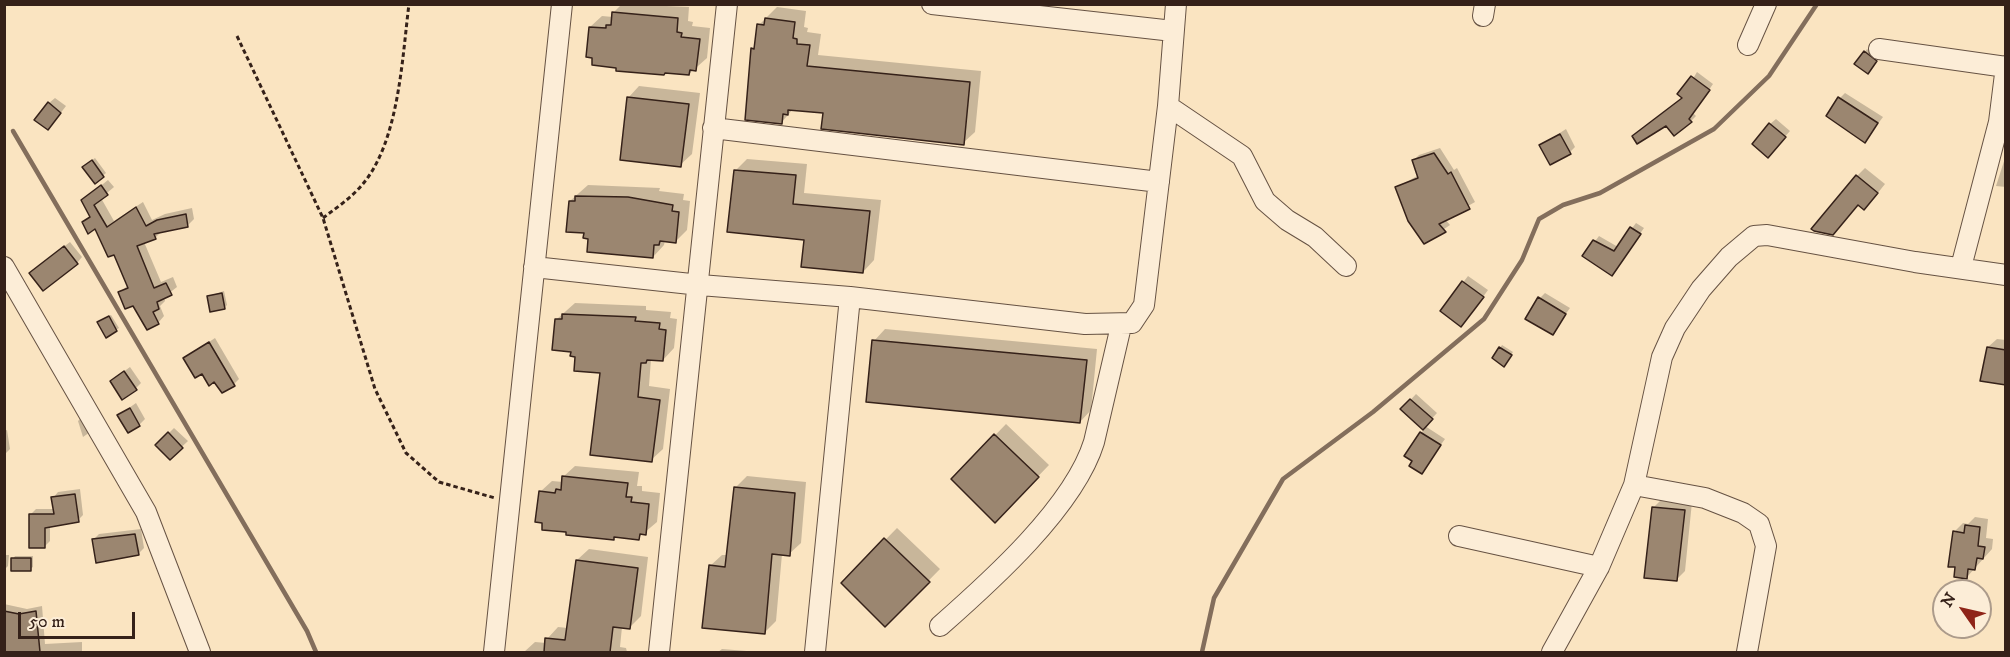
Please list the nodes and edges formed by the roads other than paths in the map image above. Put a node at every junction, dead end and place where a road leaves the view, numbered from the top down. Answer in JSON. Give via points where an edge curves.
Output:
{"nodes":[{"id":1,"x":562,"y":4,"type":"edge"},
{"id":2,"x":727,"y":4,"type":"edge"},
{"id":3,"x":932,"y":4,"type":"edge"},
{"id":4,"x":1176,"y":4,"type":"edge"},
{"id":5,"x":1766,"y":4,"type":"edge"},
{"id":6,"x":1173,"y":31,"type":"junction"},
{"id":7,"x":1748,"y":45,"type":"dead end"},
{"id":8,"x":1879,"y":49,"type":"dead end"},
{"id":9,"x":2005,"y":67,"type":"edge"},
{"id":10,"x":1168,"y":106,"type":"junction"},
{"id":11,"x":713,"y":129,"type":"junction"},
{"id":12,"x":1160,"y":182,"type":"junction"},
{"id":13,"x":1346,"y":266,"type":"dead end"},
{"id":14,"x":4,"y":267,"type":"edge"},
{"id":15,"x":534,"y":267,"type":"junction"},
{"id":16,"x":1961,"y":267,"type":"junction"},
{"id":17,"x":2006,"y":274,"type":"edge"},
{"id":18,"x":699,"y":285,"type":"junction"},
{"id":19,"x":850,"y":297,"type":"junction"},
{"id":20,"x":1120,"y":326,"type":"junction"},
{"id":21,"x":1634,"y":485,"type":"junction"},
{"id":22,"x":1459,"y":536,"type":"dead end"},
{"id":23,"x":1599,"y":567,"type":"junction"},
{"id":24,"x":940,"y":626,"type":"dead end"},
{"id":25,"x":200,"y":652,"type":"edge"},
{"id":26,"x":494,"y":652,"type":"edge"},
{"id":27,"x":659,"y":652,"type":"edge"},
{"id":28,"x":815,"y":652,"type":"edge"},
{"id":29,"x":1552,"y":652,"type":"edge"},
{"id":30,"x":1747,"y":652,"type":"edge"}],
"edges":[{"from":1,"to":15,"type":"street"},
{"from":2,"to":11,"type":"street"},
{"from":3,"to":6,"type":"street"},
{"from":4,"to":6,"type":"street"},
{"from":5,"to":7,"type":"street"},
{"from":6,"to":10,"type":"street"},
{"from":8,"to":9,"type":"street"},
{"from":9,"to":16,"type":"street","via":[[1999,122]]},
{"from":10,"to":12,"type":"street"},
{"from":10,"to":13,"type":"street","via":[[1242,156],[1265,201]]},
{"from":11,"to":12,"type":"street"},
{"from":11,"to":18,"type":"street"},
{"from":12,"to":20,"type":"street","via":[[1144,305],[1132,323]]},
{"from":14,"to":25,"type":"street","via":[[146,513]]},
{"from":15,"to":18,"type":"street"},
{"from":15,"to":26,"type":"street"},
{"from":16,"to":17,"type":"street"},
{"from":16,"to":21,"type":"street","via":[[1767,234],[1743,242],[1701,289],[1675,328],[1662,357]]},
{"from":18,"to":19,"type":"street"},
{"from":18,"to":27,"type":"street"},
{"from":19,"to":20,"type":"street"},
{"from":19,"to":28,"type":"street"},
{"from":20,"to":24,"type":"street","via":[[1091,451],[1071,490],[996,577]]},
{"from":21,"to":23,"type":"street"},
{"from":21,"to":30,"type":"street","via":[[1705,498],[1759,524],[1766,546]]},
{"from":22,"to":23,"type":"street"},
{"from":23,"to":29,"type":"street"}]}
